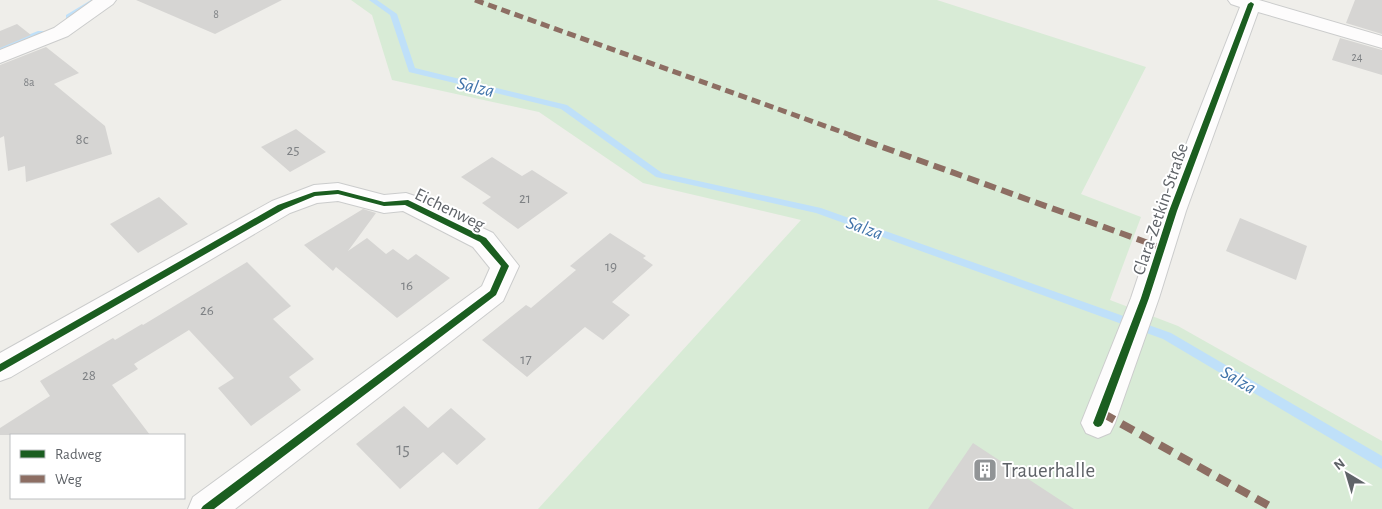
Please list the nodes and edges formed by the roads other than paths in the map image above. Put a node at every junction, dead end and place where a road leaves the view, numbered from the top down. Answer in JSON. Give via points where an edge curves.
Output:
{"nodes":[{"id":1,"x":106,"y":0,"type":"edge"},
{"id":2,"x":1244,"y":2,"type":"edge"},
{"id":3,"x":1382,"y":42,"type":"edge"},
{"id":4,"x":0,"y":57,"type":"edge"},
{"id":5,"x":0,"y":368,"type":"edge"},
{"id":6,"x":1098,"y":423,"type":"dead end"},
{"id":7,"x":206,"y":509,"type":"edge"}],
"edges":[{"from":1,"to":4,"type":"street","via":[[61,32]]},
{"from":2,"to":3,"type":"street"},
{"from":2,"to":6,"type":"street","name":"Clara-Zetkin-Straße","via":[[1145,298]]},
{"from":5,"to":7,"type":"street","name":"Eichenweg","via":[[281,207],[314,194],[338,192],[384,204],[406,202],[483,240],[505,266],[493,293]]}]}
